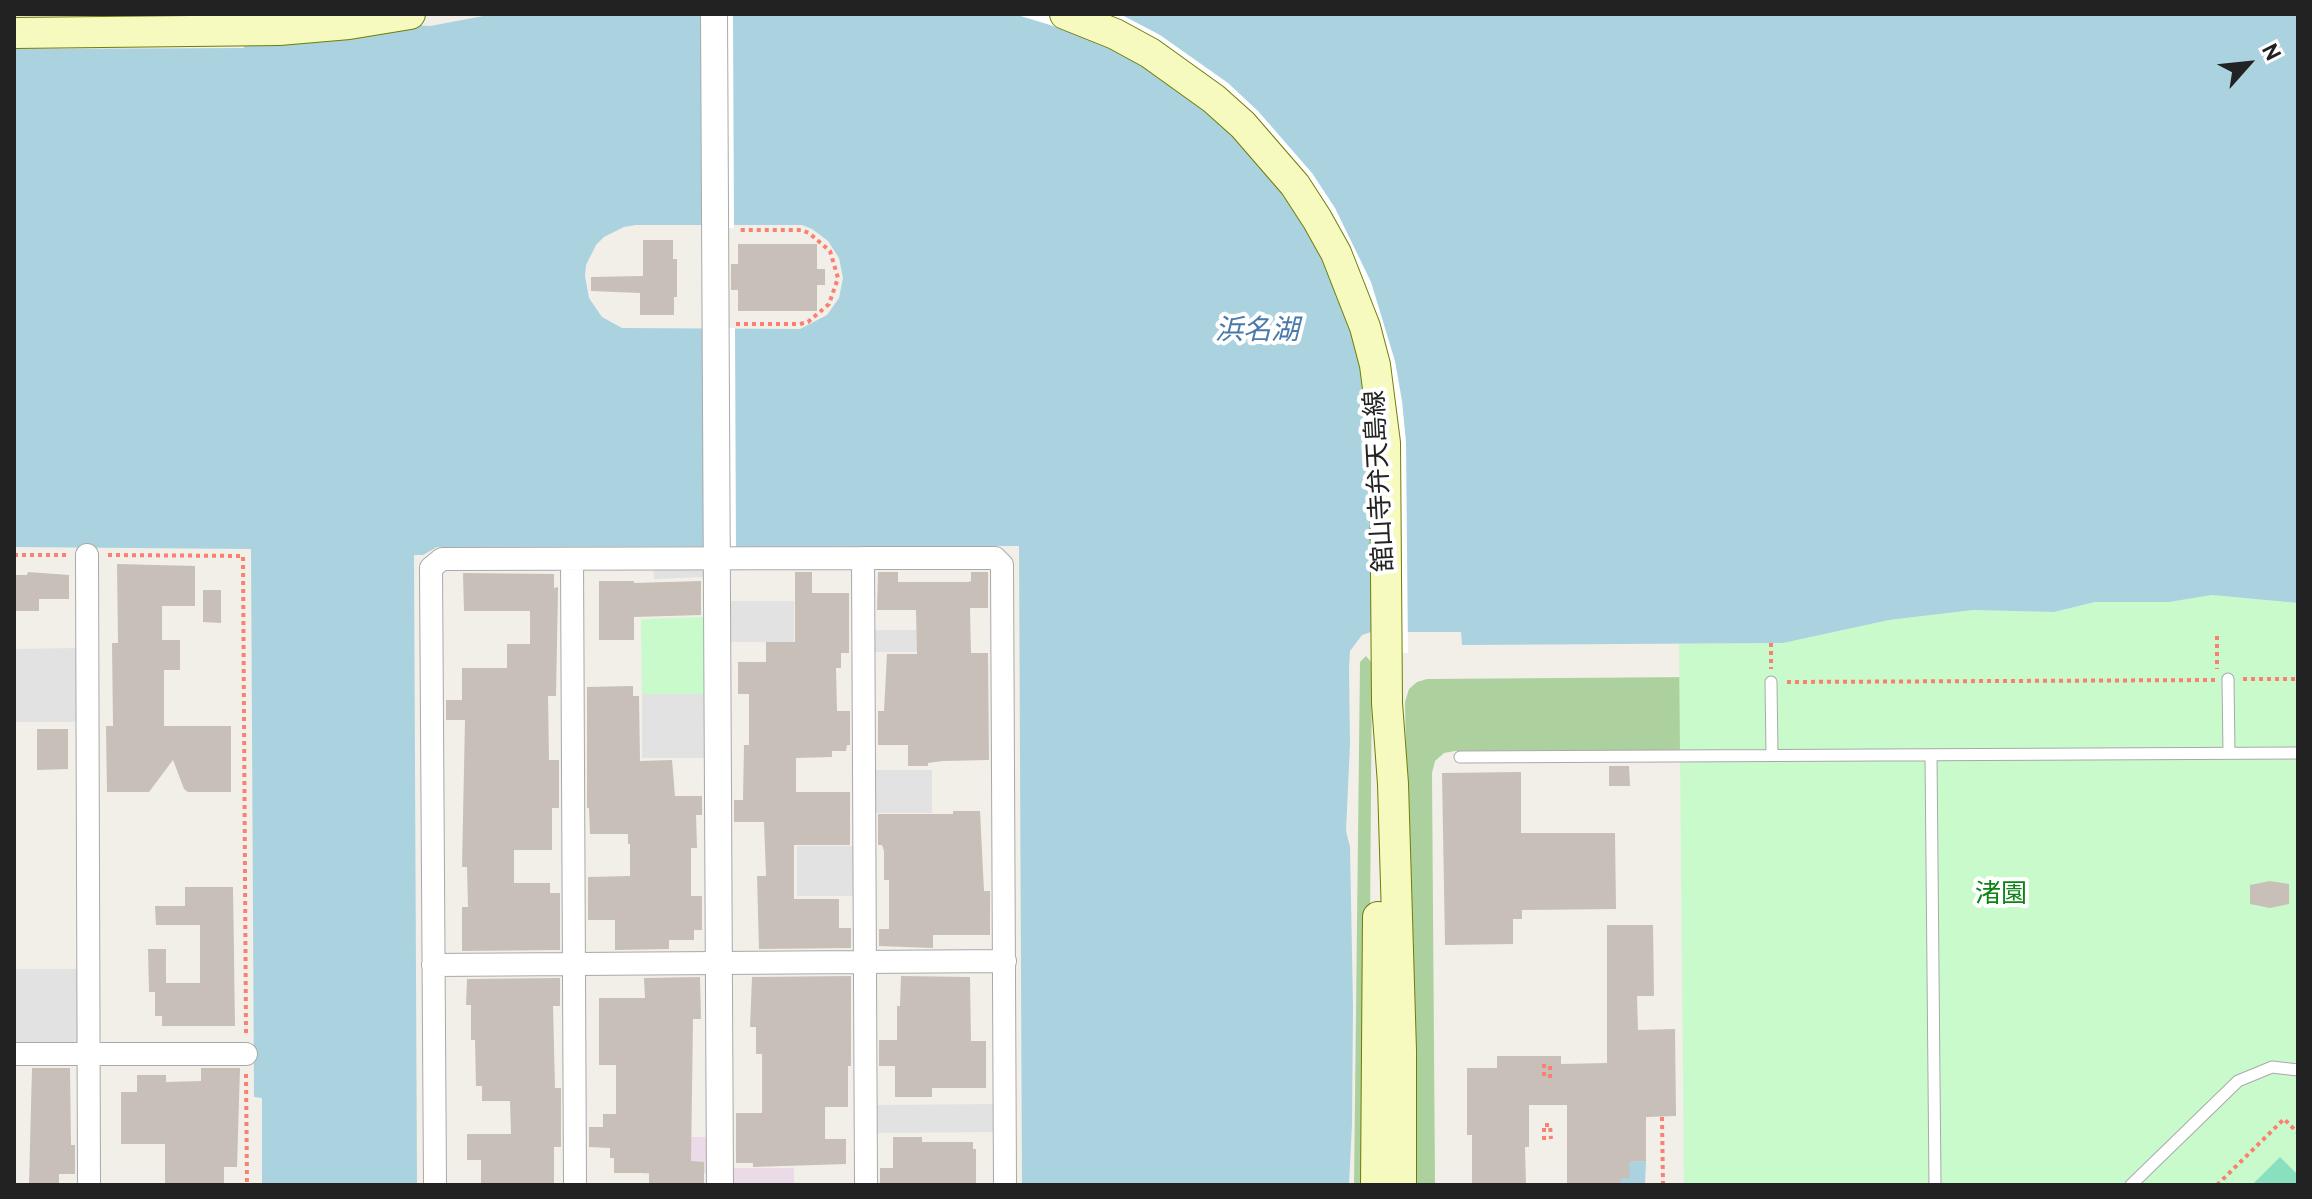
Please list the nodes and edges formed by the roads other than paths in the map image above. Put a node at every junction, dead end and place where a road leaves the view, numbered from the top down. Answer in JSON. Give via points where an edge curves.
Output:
{"nodes":[{"id":1,"x":410,"y":14,"type":"edge"},
{"id":2,"x":714,"y":14,"type":"edge"},
{"id":3,"x":1065,"y":14,"type":"edge"},
{"id":4,"x":14,"y":33,"type":"edge"},
{"id":5,"x":87,"y":555,"type":"road end"},
{"id":6,"x":717,"y":555,"type":"junction"},
{"id":7,"x":863,"y":558,"type":"junction"},
{"id":8,"x":572,"y":559,"type":"junction"},
{"id":9,"x":2228,"y":679,"type":"road end"},
{"id":10,"x":1771,"y":682,"type":"road end"},
{"id":11,"x":1387,"y":703,"type":"junction"},
{"id":12,"x":2229,"y":753,"type":"junction"},
{"id":13,"x":2298,"y":753,"type":"edge"},
{"id":14,"x":1772,"y":755,"type":"junction"},
{"id":15,"x":1931,"y":755,"type":"junction"},
{"id":16,"x":1460,"y":757,"type":"dead end"},
{"id":17,"x":1005,"y":961,"type":"junction"},
{"id":18,"x":865,"y":962,"type":"junction"},
{"id":19,"x":719,"y":963,"type":"junction"},
{"id":20,"x":574,"y":964,"type":"junction"},
{"id":21,"x":433,"y":965,"type":"junction"},
{"id":22,"x":14,"y":1054,"type":"edge"},
{"id":23,"x":89,"y":1054,"type":"junction"},
{"id":24,"x":246,"y":1054,"type":"road end"},
{"id":25,"x":2298,"y":1070,"type":"edge"},
{"id":26,"x":89,"y":1185,"type":"edge"},
{"id":27,"x":435,"y":1185,"type":"edge"},
{"id":28,"x":575,"y":1185,"type":"edge"},
{"id":29,"x":720,"y":1185,"type":"edge"},
{"id":30,"x":866,"y":1185,"type":"edge"},
{"id":31,"x":1005,"y":1185,"type":"edge"},
{"id":32,"x":1376,"y":1185,"type":"edge"},
{"id":33,"x":1401,"y":1185,"type":"edge"},
{"id":34,"x":1935,"y":1185,"type":"edge"},
{"id":35,"x":2131,"y":1185,"type":"edge"}],
"edges":[{"from":1,"to":4,"type":"main road","via":[[243,32]]},
{"from":2,"to":6,"type":"street","via":[[723,326]]},
{"from":3,"to":11,"type":"main road","name":"舘山寺弁天島線","via":[[1150,53],[1214,99],[1295,185],[1336,253],[1365,327],[1381,404]]},
{"from":5,"to":23,"type":"street"},
{"from":6,"to":7,"type":"street"},
{"from":6,"to":8,"type":"street"},
{"from":6,"to":19,"type":"street"},
{"from":7,"to":17,"type":"street","via":[[995,558],[1002,565]]},
{"from":7,"to":18,"type":"street"},
{"from":8,"to":20,"type":"street"},
{"from":8,"to":21,"type":"street","via":[[442,559],[431,568]]},
{"from":9,"to":12,"type":"lane"},
{"from":10,"to":14,"type":"lane"},
{"from":11,"to":32,"type":"main road","name":"舘山寺弁天島線","via":[[1381,784]]},
{"from":11,"to":33,"type":"main road","name":"舘山寺弁天島線","via":[[1394,799]]},
{"from":12,"to":13,"type":"lane"},
{"from":12,"to":15,"type":"lane"},
{"from":14,"to":15,"type":"lane"},
{"from":14,"to":16,"type":"lane"},
{"from":15,"to":34,"type":"lane"},
{"from":17,"to":18,"type":"street"},
{"from":17,"to":31,"type":"street"},
{"from":18,"to":19,"type":"street"},
{"from":18,"to":30,"type":"street"},
{"from":19,"to":20,"type":"street"},
{"from":19,"to":29,"type":"street"},
{"from":20,"to":21,"type":"street"},
{"from":20,"to":28,"type":"street"},
{"from":21,"to":27,"type":"street"},
{"from":22,"to":23,"type":"street"},
{"from":23,"to":24,"type":"street"},
{"from":23,"to":26,"type":"street"},
{"from":25,"to":35,"type":"lane","via":[[2272,1067],[2238,1081]]}]}
